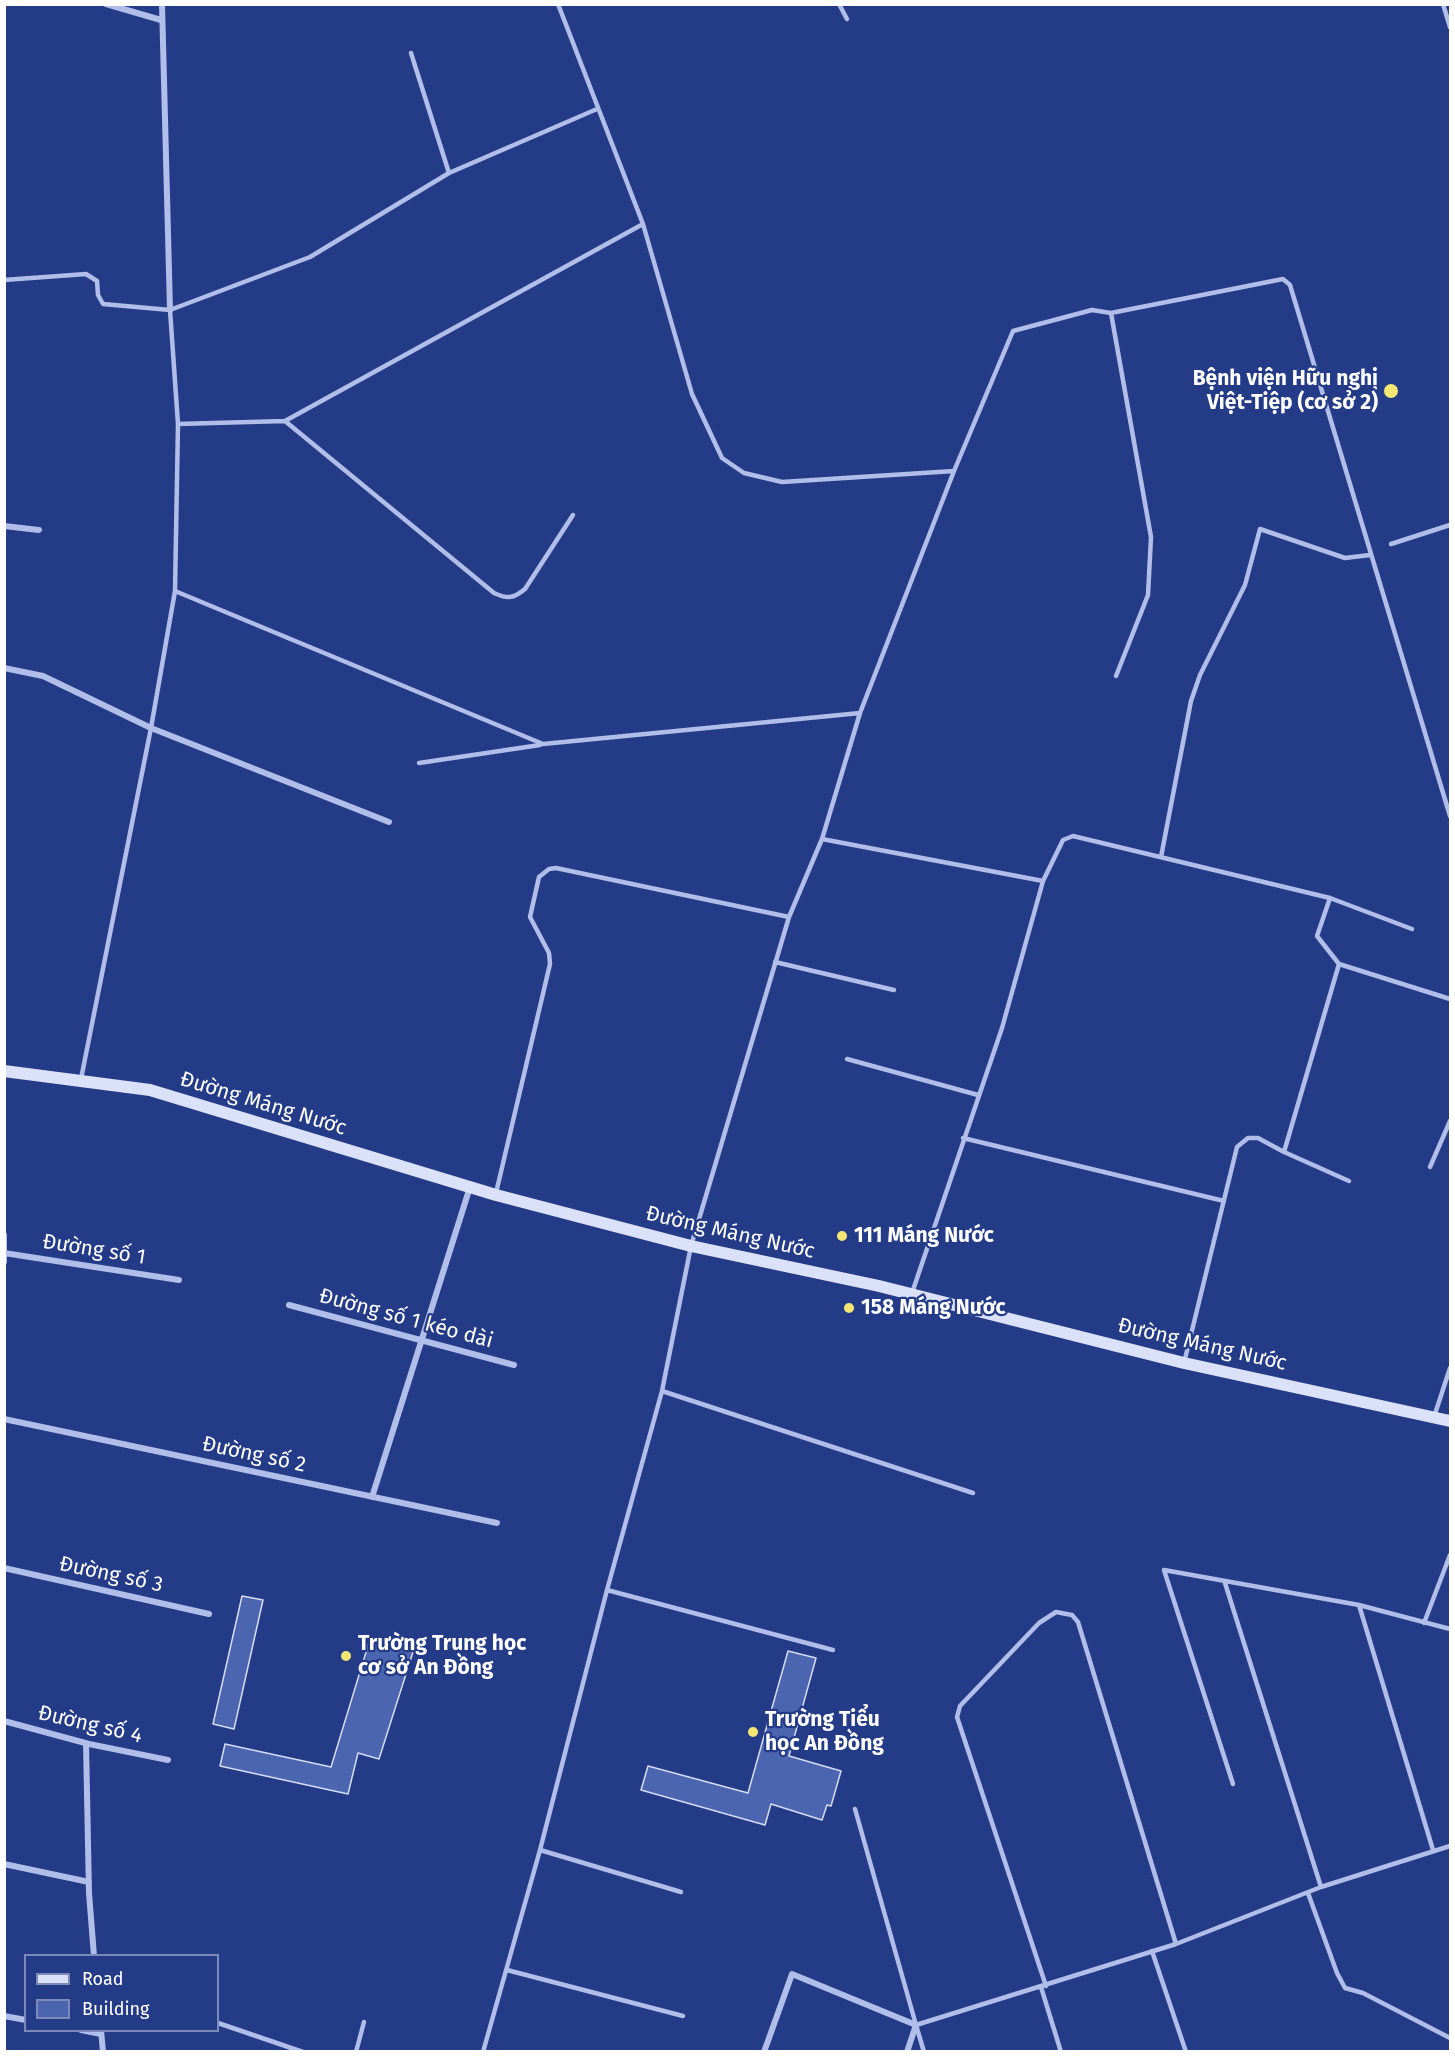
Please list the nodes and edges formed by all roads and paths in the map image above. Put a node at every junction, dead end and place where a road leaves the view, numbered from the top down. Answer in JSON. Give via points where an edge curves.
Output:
{"nodes":[{"id":1,"x":106,"y":4,"type":"edge"},
{"id":2,"x":162,"y":4,"type":"edge"},
{"id":3,"x":558,"y":4,"type":"edge"},
{"id":4,"x":839,"y":4,"type":"edge"},
{"id":5,"x":1443,"y":4,"type":"edge"},
{"id":6,"x":846,"y":19,"type":"dead end"},
{"id":7,"x":160,"y":20,"type":"junction"},
{"id":8,"x":1450,"y":27,"type":"edge"},
{"id":9,"x":411,"y":53,"type":"dead end"},
{"id":10,"x":597,"y":109,"type":"junction"},
{"id":11,"x":449,"y":173,"type":"junction"},
{"id":12,"x":643,"y":224,"type":"junction"},
{"id":13,"x":4,"y":280,"type":"edge"},
{"id":14,"x":170,"y":310,"type":"junction"},
{"id":15,"x":1111,"y":313,"type":"junction"},
{"id":16,"x":285,"y":421,"type":"junction"},
{"id":17,"x":178,"y":424,"type":"junction"},
{"id":18,"x":954,"y":471,"type":"junction"},
{"id":19,"x":573,"y":515,"type":"dead end"},
{"id":20,"x":1450,"y":525,"type":"edge"},
{"id":21,"x":4,"y":526,"type":"edge"},
{"id":22,"x":39,"y":530,"type":"dead end"},
{"id":23,"x":1391,"y":544,"type":"dead end"},
{"id":24,"x":1371,"y":555,"type":"junction"},
{"id":25,"x":175,"y":591,"type":"junction"},
{"id":26,"x":4,"y":668,"type":"edge"},
{"id":27,"x":1116,"y":676,"type":"dead end"},
{"id":28,"x":860,"y":713,"type":"junction"},
{"id":29,"x":151,"y":728,"type":"junction"},
{"id":30,"x":543,"y":744,"type":"junction"},
{"id":31,"x":419,"y":763,"type":"dead end"},
{"id":32,"x":1450,"y":816,"type":"edge"},
{"id":33,"x":389,"y":822,"type":"dead end"},
{"id":34,"x":822,"y":839,"type":"junction"},
{"id":35,"x":1161,"y":858,"type":"junction"},
{"id":36,"x":1043,"y":881,"type":"junction"},
{"id":37,"x":1329,"y":898,"type":"junction"},
{"id":38,"x":789,"y":917,"type":"junction"},
{"id":39,"x":1412,"y":929,"type":"dead end"},
{"id":40,"x":775,"y":962,"type":"junction"},
{"id":41,"x":1339,"y":964,"type":"junction"},
{"id":42,"x":894,"y":990,"type":"dead end"},
{"id":43,"x":1450,"y":999,"type":"edge"},
{"id":44,"x":847,"y":1059,"type":"dead end"},
{"id":45,"x":4,"y":1071,"type":"edge"},
{"id":46,"x":81,"y":1079,"type":"junction"},
{"id":47,"x":978,"y":1095,"type":"junction"},
{"id":48,"x":1450,"y":1121,"type":"edge"},
{"id":49,"x":963,"y":1138,"type":"junction"},
{"id":50,"x":1284,"y":1152,"type":"junction"},
{"id":51,"x":1430,"y":1167,"type":"dead end"},
{"id":52,"x":1349,"y":1181,"type":"dead end"},
{"id":53,"x":470,"y":1187,"type":"junction"},
{"id":54,"x":495,"y":1195,"type":"junction"},
{"id":55,"x":1224,"y":1201,"type":"junction"},
{"id":56,"x":4,"y":1235,"type":"edge"},
{"id":57,"x":691,"y":1246,"type":"junction"},
{"id":58,"x":5,"y":1253,"type":"edge"},
{"id":59,"x":4,"y":1262,"type":"edge"},
{"id":60,"x":179,"y":1280,"type":"dead end"},
{"id":61,"x":912,"y":1294,"type":"junction"},
{"id":62,"x":289,"y":1305,"type":"dead end"},
{"id":63,"x":422,"y":1340,"type":"junction"},
{"id":64,"x":1184,"y":1363,"type":"junction"},
{"id":65,"x":514,"y":1365,"type":"dead end"},
{"id":66,"x":1450,"y":1368,"type":"edge"},
{"id":67,"x":662,"y":1391,"type":"junction"},
{"id":68,"x":1434,"y":1417,"type":"junction"},
{"id":69,"x":4,"y":1419,"type":"edge"},
{"id":70,"x":1450,"y":1421,"type":"edge"},
{"id":71,"x":973,"y":1493,"type":"dead end"},
{"id":72,"x":372,"y":1497,"type":"junction"},
{"id":73,"x":497,"y":1523,"type":"dead end"},
{"id":74,"x":1450,"y":1555,"type":"edge"},
{"id":75,"x":4,"y":1568,"type":"edge"},
{"id":76,"x":1225,"y":1583,"type":"junction"},
{"id":77,"x":607,"y":1590,"type":"junction"},
{"id":78,"x":1359,"y":1605,"type":"junction"},
{"id":79,"x":209,"y":1614,"type":"dead end"},
{"id":80,"x":1424,"y":1623,"type":"junction"},
{"id":81,"x":1450,"y":1629,"type":"edge"},
{"id":82,"x":832,"y":1650,"type":"dead end"},
{"id":83,"x":4,"y":1721,"type":"edge"},
{"id":84,"x":86,"y":1743,"type":"junction"},
{"id":85,"x":168,"y":1760,"type":"dead end"},
{"id":86,"x":1233,"y":1784,"type":"dead end"},
{"id":87,"x":855,"y":1809,"type":"dead end"},
{"id":88,"x":1450,"y":1846,"type":"edge"},
{"id":89,"x":540,"y":1850,"type":"junction"},
{"id":90,"x":1433,"y":1850,"type":"junction"},
{"id":91,"x":4,"y":1864,"type":"edge"},
{"id":92,"x":88,"y":1882,"type":"junction"},
{"id":93,"x":1321,"y":1887,"type":"junction"},
{"id":94,"x":681,"y":1892,"type":"dead end"},
{"id":95,"x":1308,"y":1893,"type":"junction"},
{"id":96,"x":1176,"y":1944,"type":"junction"},
{"id":97,"x":1152,"y":1951,"type":"junction"},
{"id":98,"x":94,"y":1954,"type":"edge"},
{"id":99,"x":507,"y":1970,"type":"junction"},
{"id":100,"x":1043,"y":1987,"type":"junction"},
{"id":101,"x":4,"y":2016,"type":"edge"},
{"id":102,"x":683,"y":2016,"type":"dead end"},
{"id":103,"x":24,"y":2020,"type":"edge"},
{"id":104,"x":364,"y":2022,"type":"dead end"},
{"id":105,"x":219,"y":2023,"type":"edge"},
{"id":106,"x":916,"y":2025,"type":"junction"},
{"id":107,"x":101,"y":2032,"type":"edge"},
{"id":108,"x":1450,"y":2038,"type":"edge"},
{"id":109,"x":103,"y":2052,"type":"edge"},
{"id":110,"x":303,"y":2052,"type":"edge"},
{"id":111,"x":356,"y":2052,"type":"edge"},
{"id":112,"x":483,"y":2052,"type":"edge"},
{"id":113,"x":764,"y":2052,"type":"edge"},
{"id":114,"x":907,"y":2052,"type":"edge"},
{"id":115,"x":924,"y":2052,"type":"edge"},
{"id":116,"x":1061,"y":2052,"type":"edge"},
{"id":117,"x":1186,"y":2052,"type":"edge"}],
"edges":[{"from":1,"to":7,"type":"street"},
{"from":2,"to":7,"type":"street"},
{"from":3,"to":10,"type":"lane"},
{"from":4,"to":6,"type":"lane"},
{"from":5,"to":8,"type":"lane"},
{"from":7,"to":14,"type":"street"},
{"from":9,"to":11,"type":"lane"},
{"from":10,"to":11,"type":"lane"},
{"from":10,"to":12,"type":"lane"},
{"from":11,"to":14,"type":"lane","via":[[310,257]]},
{"from":12,"to":16,"type":"lane"},
{"from":12,"to":18,"type":"lane","via":[[692,394],[722,458],[744,473],[782,482]]},
{"from":13,"to":14,"type":"lane","via":[[86,274],[96,280],[103,304]]},
{"from":14,"to":17,"type":"lane"},
{"from":15,"to":18,"type":"lane","via":[[1092,310],[1013,331]]},
{"from":15,"to":24,"type":"lane","via":[[1283,279],[1290,285]]},
{"from":15,"to":27,"type":"lane","via":[[1147,509],[1151,566],[1148,595]]},
{"from":16,"to":17,"type":"lane"},
{"from":16,"to":19,"type":"lane","via":[[505,598],[515,597],[525,589]]},
{"from":17,"to":25,"type":"lane"},
{"from":18,"to":28,"type":"lane"},
{"from":20,"to":23,"type":"lane"},
{"from":21,"to":22,"type":"street"},
{"from":24,"to":32,"type":"lane"},
{"from":24,"to":35,"type":"lane","via":[[1345,558],[1260,529],[1245,585],[1191,701]]},
{"from":25,"to":29,"type":"lane"},
{"from":25,"to":30,"type":"lane"},
{"from":26,"to":29,"type":"street","via":[[43,676]]},
{"from":28,"to":30,"type":"lane"},
{"from":28,"to":34,"type":"lane"},
{"from":29,"to":33,"type":"street"},
{"from":29,"to":46,"type":"lane"},
{"from":30,"to":31,"type":"lane"},
{"from":34,"to":36,"type":"lane"},
{"from":34,"to":38,"type":"lane"},
{"from":35,"to":36,"type":"lane","via":[[1069,837],[1063,840]]},
{"from":35,"to":37,"type":"lane"},
{"from":36,"to":47,"type":"lane","via":[[1002,1028]]},
{"from":37,"to":39,"type":"lane"},
{"from":37,"to":41,"type":"lane","via":[[1317,936]]},
{"from":38,"to":40,"type":"lane"},
{"from":38,"to":54,"type":"lane","via":[[556,868],[544,872],[539,877],[530,917],[550,964]]},
{"from":40,"to":42,"type":"lane"},
{"from":40,"to":57,"type":"lane"},
{"from":41,"to":43,"type":"lane"},
{"from":41,"to":50,"type":"lane"},
{"from":44,"to":47,"type":"lane"},
{"from":45,"to":46,"type":"main road","name":"Đường Máng Nước"},
{"from":46,"to":53,"type":"main road","name":"Đường Máng Nước","via":[[150,1090]]},
{"from":47,"to":49,"type":"lane"},
{"from":48,"to":51,"type":"lane"},
{"from":49,"to":55,"type":"lane"},
{"from":49,"to":61,"type":"lane"},
{"from":50,"to":52,"type":"lane"},
{"from":50,"to":55,"type":"lane","via":[[1258,1138],[1241,1141]]},
{"from":53,"to":54,"type":"main road","name":"Đường Máng Nước"},
{"from":53,"to":63,"type":"street"},
{"from":54,"to":57,"type":"main road","name":"Đường Máng Nước"},
{"from":55,"to":64,"type":"lane"},
{"from":56,"to":58,"type":"street"},
{"from":57,"to":61,"type":"main road","name":"Đường Máng Nước"},
{"from":57,"to":67,"type":"lane"},
{"from":58,"to":59,"type":"street"},
{"from":58,"to":60,"type":"street","name":"Đường số 1"},
{"from":61,"to":64,"type":"main road","name":"Đường Máng Nước"},
{"from":62,"to":63,"type":"street","name":"Đường số 1 kéo dài"},
{"from":63,"to":65,"type":"street","name":"Đường số 1 kéo dài"},
{"from":63,"to":72,"type":"street"},
{"from":64,"to":68,"type":"main road","name":"Đường Máng Nước"},
{"from":66,"to":68,"type":"lane"},
{"from":67,"to":71,"type":"lane"},
{"from":67,"to":77,"type":"lane"},
{"from":68,"to":70,"type":"main road","name":"Đường Máng Nước"},
{"from":69,"to":72,"type":"street","name":"Đường số 2"},
{"from":72,"to":73,"type":"street","name":"Đường số 2"},
{"from":74,"to":80,"type":"lane"},
{"from":75,"to":79,"type":"street","name":"Đường số 3"},
{"from":76,"to":78,"type":"lane"},
{"from":76,"to":86,"type":"lane","via":[[1164,1570]]},
{"from":76,"to":93,"type":"lane"},
{"from":77,"to":82,"type":"lane"},
{"from":77,"to":89,"type":"lane"},
{"from":78,"to":80,"type":"lane"},
{"from":78,"to":90,"type":"lane"},
{"from":80,"to":81,"type":"lane"},
{"from":83,"to":84,"type":"street","name":"Đường số 4"},
{"from":84,"to":85,"type":"street","name":"Đường số 4"},
{"from":84,"to":92,"type":"street"},
{"from":87,"to":106,"type":"lane"},
{"from":88,"to":90,"type":"lane"},
{"from":89,"to":94,"type":"lane"},
{"from":89,"to":99,"type":"lane"},
{"from":90,"to":93,"type":"lane"},
{"from":91,"to":92,"type":"street"},
{"from":92,"to":98,"type":"street"},
{"from":93,"to":95,"type":"lane"},
{"from":95,"to":96,"type":"lane"},
{"from":95,"to":108,"type":"lane","via":[[1345,1988],[1363,1993]]},
{"from":96,"to":97,"type":"lane"},
{"from":96,"to":100,"type":"lane","via":[[1078,1622],[1072,1615],[1056,1612],[1039,1623],[960,1706],[957,1717]]},
{"from":97,"to":100,"type":"lane"},
{"from":97,"to":117,"type":"lane"},
{"from":99,"to":102,"type":"lane"},
{"from":99,"to":112,"type":"lane"},
{"from":100,"to":106,"type":"lane"},
{"from":100,"to":116,"type":"lane"},
{"from":101,"to":103,"type":"street"},
{"from":104,"to":111,"type":"lane"},
{"from":105,"to":110,"type":"lane"},
{"from":106,"to":113,"type":"street","via":[[792,1974]]},
{"from":106,"to":114,"type":"street"},
{"from":106,"to":115,"type":"lane"},
{"from":107,"to":109,"type":"street"}]}
